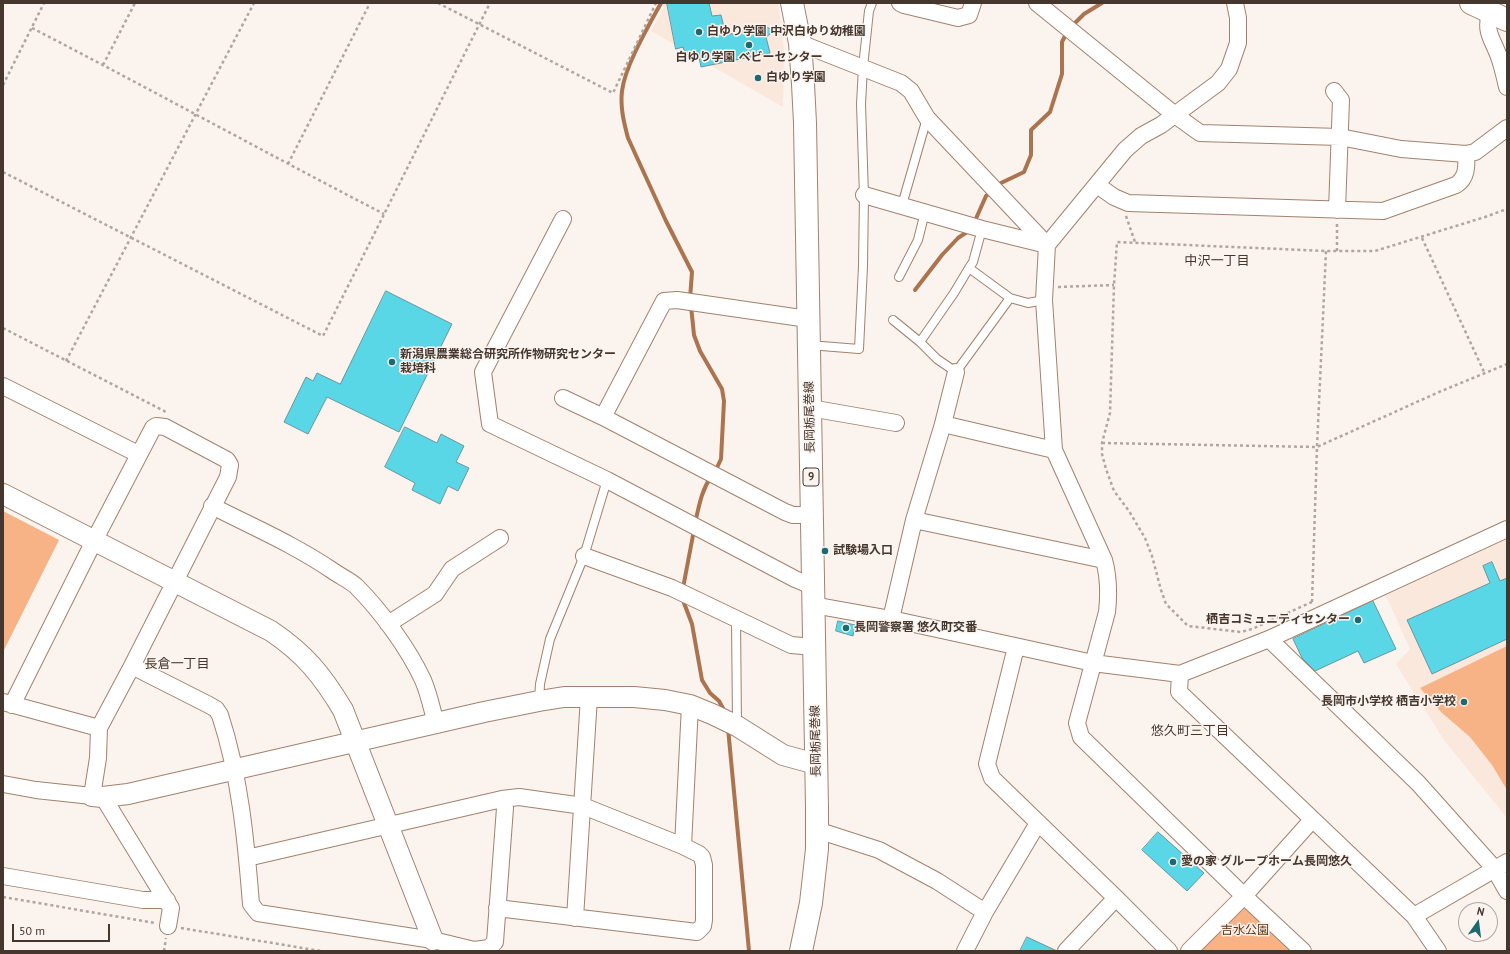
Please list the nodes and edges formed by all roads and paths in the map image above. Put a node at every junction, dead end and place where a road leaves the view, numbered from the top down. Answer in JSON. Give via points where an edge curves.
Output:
{"nodes":[{"id":1,"x":44,"y":3,"type":"edge"},
{"id":2,"x":136,"y":3,"type":"edge"},
{"id":3,"x":254,"y":3,"type":"edge"},
{"id":4,"x":370,"y":3,"type":"edge"},
{"id":5,"x":438,"y":3,"type":"edge"},
{"id":6,"x":490,"y":3,"type":"edge"},
{"id":7,"x":656,"y":3,"type":"edge"},
{"id":8,"x":792,"y":3,"type":"edge"},
{"id":9,"x":872,"y":3,"type":"edge"},
{"id":10,"x":900,"y":3,"type":"edge"},
{"id":11,"x":973,"y":3,"type":"edge"},
{"id":12,"x":1037,"y":3,"type":"edge"},
{"id":13,"x":1235,"y":3,"type":"edge"},
{"id":14,"x":1471,"y":3,"type":"edge"},
{"id":15,"x":1499,"y":16,"type":"edge"},
{"id":16,"x":478,"y":24,"type":"junction"},
{"id":17,"x":32,"y":28,"type":"junction"},
{"id":18,"x":800,"y":43,"type":"junction"},
{"id":19,"x":103,"y":65,"type":"junction"},
{"id":20,"x":863,"y":67,"type":"junction"},
{"id":21,"x":3,"y":85,"type":"edge"},
{"id":22,"x":1507,"y":87,"type":"edge"},
{"id":23,"x":1334,"y":91,"type":"dead end"},
{"id":24,"x":195,"y":115,"type":"junction"},
{"id":25,"x":1175,"y":115,"type":"junction"},
{"id":26,"x":927,"y":118,"type":"junction"},
{"id":27,"x":1507,"y":128,"type":"edge"},
{"id":28,"x":1340,"y":137,"type":"junction"},
{"id":29,"x":1466,"y":154,"type":"junction"},
{"id":30,"x":288,"y":164,"type":"junction"},
{"id":31,"x":3,"y":172,"type":"edge"},
{"id":32,"x":1097,"y":185,"type":"junction"},
{"id":33,"x":864,"y":195,"type":"junction"},
{"id":34,"x":1114,"y":197,"type":"junction"},
{"id":35,"x":902,"y":205,"type":"junction"},
{"id":36,"x":1507,"y":209,"type":"edge"},
{"id":37,"x":1337,"y":210,"type":"junction"},
{"id":38,"x":925,"y":212,"type":"junction"},
{"id":39,"x":384,"y":214,"type":"junction"},
{"id":40,"x":563,"y":219,"type":"dead end"},
{"id":41,"x":982,"y":229,"type":"junction"},
{"id":42,"x":131,"y":237,"type":"junction"},
{"id":43,"x":1422,"y":238,"type":"junction"},
{"id":44,"x":1135,"y":242,"type":"junction"},
{"id":45,"x":1047,"y":245,"type":"junction"},
{"id":46,"x":1326,"y":251,"type":"junction"},
{"id":47,"x":1337,"y":251,"type":"junction"},
{"id":48,"x":969,"y":268,"type":"junction"},
{"id":49,"x":899,"y":277,"type":"dead end"},
{"id":50,"x":1114,"y":285,"type":"junction"},
{"id":51,"x":1044,"y":294,"type":"junction"},
{"id":52,"x":1010,"y":298,"type":"junction"},
{"id":53,"x":808,"y":319,"type":"junction"},
{"id":54,"x":893,"y":320,"type":"dead end"},
{"id":55,"x":3,"y":328,"type":"edge"},
{"id":56,"x":920,"y":342,"type":"junction"},
{"id":57,"x":808,"y":345,"type":"junction"},
{"id":58,"x":66,"y":361,"type":"junction"},
{"id":59,"x":1507,"y":364,"type":"edge"},
{"id":60,"x":956,"y":372,"type":"junction"},
{"id":61,"x":1485,"y":374,"type":"junction"},
{"id":62,"x":3,"y":386,"type":"edge"},
{"id":63,"x":563,"y":398,"type":"dead end"},
{"id":64,"x":810,"y":408,"type":"junction"},
{"id":65,"x":171,"y":414,"type":"dead end"},
{"id":66,"x":603,"y":417,"type":"junction"},
{"id":67,"x":896,"y":423,"type":"dead end"},
{"id":68,"x":943,"y":424,"type":"junction"},
{"id":69,"x":1102,"y":443,"type":"junction"},
{"id":70,"x":1317,"y":447,"type":"junction"},
{"id":71,"x":1054,"y":450,"type":"junction"},
{"id":72,"x":138,"y":454,"type":"junction"},
{"id":73,"x":607,"y":480,"type":"junction"},
{"id":74,"x":3,"y":494,"type":"edge"},
{"id":75,"x":212,"y":506,"type":"junction"},
{"id":76,"x":812,"y":515,"type":"junction"},
{"id":77,"x":914,"y":520,"type":"junction"},
{"id":78,"x":1507,"y":529,"type":"edge"},
{"id":79,"x":500,"y":538,"type":"dead end"},
{"id":80,"x":94,"y":540,"type":"junction"},
{"id":81,"x":584,"y":556,"type":"junction"},
{"id":82,"x":1104,"y":560,"type":"junction"},
{"id":83,"x":175,"y":581,"type":"junction"},
{"id":84,"x":813,"y":596,"type":"junction"},
{"id":85,"x":1312,"y":602,"type":"junction"},
{"id":86,"x":736,"y":619,"type":"junction"},
{"id":87,"x":892,"y":619,"type":"junction"},
{"id":88,"x":1311,"y":620,"type":"junction"},
{"id":89,"x":388,"y":624,"type":"junction"},
{"id":90,"x":1270,"y":639,"type":"junction"},
{"id":91,"x":814,"y":646,"type":"junction"},
{"id":92,"x":1016,"y":647,"type":"junction"},
{"id":93,"x":1093,"y":663,"type":"junction"},
{"id":94,"x":132,"y":666,"type":"junction"},
{"id":95,"x":1180,"y":674,"type":"junction"},
{"id":96,"x":590,"y":697,"type":"junction"},
{"id":97,"x":539,"y":701,"type":"junction"},
{"id":98,"x":7,"y":704,"type":"edge"},
{"id":99,"x":690,"y":705,"type":"junction"},
{"id":100,"x":436,"y":724,"type":"junction"},
{"id":101,"x":737,"y":726,"type":"junction"},
{"id":102,"x":99,"y":728,"type":"junction"},
{"id":103,"x":355,"y":742,"type":"junction"},
{"id":104,"x":816,"y":764,"type":"junction"},
{"id":105,"x":234,"y":771,"type":"junction"},
{"id":106,"x":3,"y":784,"type":"edge"},
{"id":107,"x":98,"y":796,"type":"junction"},
{"id":108,"x":502,"y":799,"type":"junction"},
{"id":109,"x":583,"y":806,"type":"junction"},
{"id":110,"x":1312,"y":820,"type":"junction"},
{"id":111,"x":1038,"y":823,"type":"junction"},
{"id":112,"x":388,"y":825,"type":"junction"},
{"id":113,"x":816,"y":830,"type":"junction"},
{"id":114,"x":683,"y":846,"type":"junction"},
{"id":115,"x":247,"y":858,"type":"junction"},
{"id":116,"x":1501,"y":865,"type":"edge"},
{"id":117,"x":3,"y":876,"type":"edge"},
{"id":118,"x":1507,"y":891,"type":"edge"},
{"id":119,"x":1244,"y":896,"type":"junction"},
{"id":120,"x":3,"y":897,"type":"edge"},
{"id":121,"x":1116,"y":898,"type":"junction"},
{"id":122,"x":167,"y":900,"type":"junction"},
{"id":123,"x":497,"y":908,"type":"junction"},
{"id":124,"x":985,"y":912,"type":"junction"},
{"id":125,"x":1414,"y":916,"type":"junction"},
{"id":126,"x":575,"y":918,"type":"junction"},
{"id":127,"x":168,"y":926,"type":"junction"},
{"id":128,"x":434,"y":945,"type":"edge"},
{"id":129,"x":321,"y":951,"type":"edge"},
{"id":130,"x":801,"y":951,"type":"edge"},
{"id":131,"x":965,"y":951,"type":"edge"},
{"id":132,"x":1066,"y":951,"type":"edge"},
{"id":133,"x":1169,"y":951,"type":"edge"},
{"id":134,"x":1189,"y":951,"type":"edge"},
{"id":135,"x":1304,"y":951,"type":"edge"},
{"id":136,"x":1438,"y":951,"type":"edge"}],
"edges":[{"from":1,"to":17,"type":"path"},
{"from":2,"to":19,"type":"path"},
{"from":3,"to":24,"type":"path"},
{"from":4,"to":30,"type":"path"},
{"from":5,"to":16,"type":"path"},
{"from":6,"to":16,"type":"path"},
{"from":7,"to":16,"type":"path","via":[[613,93]]},
{"from":8,"to":18,"type":"main road","name":"長岡栃尾巻線","number":"9"},
{"from":9,"to":20,"type":"lane"},
{"from":10,"to":11,"type":"street","via":[[958,18],[969,15]]},
{"from":12,"to":25,"type":"street"},
{"from":13,"to":25,"type":"street","via":[[1238,44],[1229,69],[1218,83]]},
{"from":14,"to":15,"type":"main road"},
{"from":15,"to":22,"type":"street","via":[[1487,23]]},
{"from":16,"to":39,"type":"path"},
{"from":17,"to":19,"type":"path"},
{"from":17,"to":21,"type":"path"},
{"from":18,"to":20,"type":"street"},
{"from":18,"to":53,"type":"main road","name":"長岡栃尾巻線","number":"9","via":[[805,123]]},
{"from":19,"to":24,"type":"path"},
{"from":20,"to":26,"type":"street","via":[[901,83],[911,91]]},
{"from":20,"to":33,"type":"lane","via":[[861,129]]},
{"from":23,"to":28,"type":"street","via":[[1341,100]]},
{"from":24,"to":30,"type":"path"},
{"from":24,"to":42,"type":"path"},
{"from":25,"to":28,"type":"street","via":[[1200,133]]},
{"from":25,"to":32,"type":"street","via":[[1141,136],[1125,150]]},
{"from":26,"to":35,"type":"lane"},
{"from":26,"to":45,"type":"street"},
{"from":27,"to":29,"type":"street","via":[[1480,149]]},
{"from":28,"to":29,"type":"street","via":[[1401,149]]},
{"from":28,"to":37,"type":"street"},
{"from":29,"to":37,"type":"street","via":[[1467,169],[1461,182],[1456,185],[1384,211]]},
{"from":30,"to":39,"type":"path"},
{"from":31,"to":42,"type":"path"},
{"from":32,"to":34,"type":"street"},
{"from":32,"to":45,"type":"street"},
{"from":33,"to":35,"type":"street"},
{"from":33,"to":57,"type":"lane","via":[[859,349]]},
{"from":34,"to":37,"type":"street","via":[[1128,203]]},
{"from":34,"to":44,"type":"path","via":[[1126,216]]},
{"from":35,"to":38,"type":"street"},
{"from":36,"to":43,"type":"path"},
{"from":37,"to":47,"type":"path"},
{"from":38,"to":41,"type":"street"},
{"from":38,"to":49,"type":"lane","via":[[918,240]]},
{"from":39,"to":42,"type":"path","via":[[323,336]]},
{"from":40,"to":73,"type":"street","via":[[483,372],[490,424]]},
{"from":41,"to":45,"type":"street"},
{"from":41,"to":48,"type":"lane"},
{"from":42,"to":58,"type":"path"},
{"from":43,"to":47,"type":"path","via":[[1375,251]]},
{"from":43,"to":61,"type":"path"},
{"from":44,"to":46,"type":"path"},
{"from":44,"to":50,"type":"path","via":[[1117,242]]},
{"from":45,"to":51,"type":"street"},
{"from":46,"to":47,"type":"path"},
{"from":46,"to":70,"type":"path"},
{"from":48,"to":52,"type":"lane"},
{"from":48,"to":56,"type":"lane"},
{"from":50,"to":51,"type":"path"},
{"from":50,"to":69,"type":"path","via":[[1110,413]]},
{"from":51,"to":52,"type":"lane","via":[[1028,303]]},
{"from":51,"to":71,"type":"street"},
{"from":52,"to":60,"type":"lane"},
{"from":53,"to":57,"type":"main road","name":"長岡栃尾巻線","number":"9"},
{"from":53,"to":66,"type":"street","via":[[677,300],[664,301]]},
{"from":54,"to":56,"type":"lane"},
{"from":55,"to":58,"type":"path"},
{"from":56,"to":60,"type":"lane","via":[[937,359]]},
{"from":57,"to":64,"type":"main road","name":"長岡栃尾巻線","number":"9"},
{"from":58,"to":65,"type":"path"},
{"from":59,"to":61,"type":"path"},
{"from":60,"to":68,"type":"street"},
{"from":61,"to":70,"type":"path"},
{"from":62,"to":72,"type":"street"},
{"from":63,"to":66,"type":"street"},
{"from":64,"to":67,"type":"street"},
{"from":64,"to":76,"type":"main road","name":"長岡栃尾巻線","number":"9"},
{"from":66,"to":76,"type":"street","via":[[785,512],[793,515]]},
{"from":68,"to":71,"type":"street"},
{"from":68,"to":77,"type":"street"},
{"from":69,"to":70,"type":"path"},
{"from":69,"to":85,"type":"path","via":[[1106,470],[1114,491],[1130,511],[1145,538],[1166,604],[1188,626],[1241,632]]},
{"from":70,"to":85,"type":"path"},
{"from":71,"to":82,"type":"street"},
{"from":72,"to":75,"type":"street","via":[[150,431],[160,426],[227,460],[230,465],[228,477]]},
{"from":72,"to":80,"type":"street"},
{"from":73,"to":81,"type":"lane"},
{"from":73,"to":84,"type":"street","via":[[795,579]]},
{"from":74,"to":80,"type":"street"},
{"from":75,"to":83,"type":"street"},
{"from":75,"to":89,"type":"street","via":[[323,564],[355,586]]},
{"from":76,"to":84,"type":"main road","name":"長岡栃尾巻線","number":"9"},
{"from":77,"to":82,"type":"street"},
{"from":77,"to":87,"type":"street"},
{"from":78,"to":88,"type":"street"},
{"from":79,"to":89,"type":"street","via":[[452,569],[435,594]]},
{"from":80,"to":83,"type":"street"},
{"from":80,"to":98,"type":"street"},
{"from":81,"to":86,"type":"street","via":[[672,588]]},
{"from":81,"to":97,"type":"lane","via":[[550,639]]},
{"from":82,"to":93,"type":"street","via":[[1108,574],[1109,596]]},
{"from":83,"to":94,"type":"street"},
{"from":83,"to":103,"type":"street","via":[[271,630],[298,651],[332,692],[343,710]]},
{"from":84,"to":87,"type":"street"},
{"from":84,"to":91,"type":"main road","name":"長岡栃尾巻線","number":"9"},
{"from":85,"to":88,"type":"path"},
{"from":86,"to":91,"type":"street","via":[[791,645]]},
{"from":86,"to":101,"type":"lane"},
{"from":87,"to":92,"type":"street"},
{"from":88,"to":90,"type":"street"},
{"from":89,"to":100,"type":"street","via":[[423,680]]},
{"from":90,"to":95,"type":"street"},
{"from":90,"to":116,"type":"street"},
{"from":91,"to":104,"type":"main road","name":"長岡栃尾巻線","number":"9"},
{"from":92,"to":93,"type":"street"},
{"from":92,"to":111,"type":"street","via":[[987,764],[992,778]]},
{"from":93,"to":95,"type":"street"},
{"from":93,"to":119,"type":"street","via":[[1077,723],[1081,737]]},
{"from":94,"to":102,"type":"street"},
{"from":94,"to":105,"type":"street","via":[[216,709],[224,726]]},
{"from":95,"to":110,"type":"street","via":[[1178,692]]},
{"from":96,"to":97,"type":"street","via":[[564,697]]},
{"from":96,"to":99,"type":"street","via":[[634,697]]},
{"from":96,"to":109,"type":"street"},
{"from":97,"to":100,"type":"street"},
{"from":98,"to":102,"type":"street"},
{"from":99,"to":101,"type":"street"},
{"from":99,"to":114,"type":"street"},
{"from":100,"to":103,"type":"street"},
{"from":101,"to":104,"type":"street","via":[[783,755]]},
{"from":102,"to":107,"type":"street"},
{"from":103,"to":105,"type":"street"},
{"from":103,"to":112,"type":"street"},
{"from":104,"to":113,"type":"main road","name":"長岡栃尾巻線","number":"9"},
{"from":105,"to":107,"type":"street","via":[[128,794]]},
{"from":105,"to":115,"type":"street"},
{"from":106,"to":107,"type":"street"},
{"from":107,"to":122,"type":"street"},
{"from":108,"to":109,"type":"street","via":[[519,797]]},
{"from":108,"to":112,"type":"street"},
{"from":108,"to":123,"type":"street","via":[[506,808]]},
{"from":109,"to":114,"type":"street"},
{"from":109,"to":126,"type":"street"},
{"from":110,"to":119,"type":"street"},
{"from":110,"to":125,"type":"street"},
{"from":111,"to":121,"type":"street"},
{"from":111,"to":124,"type":"street"},
{"from":112,"to":115,"type":"street"},
{"from":112,"to":128,"type":"street"},
{"from":113,"to":124,"type":"street","via":[[879,850]]},
{"from":113,"to":130,"type":"main road","name":"長岡栃尾巻線","number":"9","via":[[817,849],[811,902]]},
{"from":114,"to":126,"type":"street","via":[[699,854],[704,865],[704,920],[703,926],[697,932]]},
{"from":115,"to":128,"type":"street","via":[[251,904],[258,913]]},
{"from":116,"to":118,"type":"street"},
{"from":116,"to":125,"type":"street"},
{"from":117,"to":122,"type":"street","via":[[143,900]]},
{"from":119,"to":134,"type":"street"},
{"from":119,"to":135,"type":"street"},
{"from":120,"to":127,"type":"path"},
{"from":121,"to":132,"type":"street"},
{"from":121,"to":133,"type":"street"},
{"from":122,"to":127,"type":"street","via":[[171,908]]},
{"from":123,"to":126,"type":"street"},
{"from":123,"to":128,"type":"street","via":[[495,942],[489,948],[474,950]]},
{"from":124,"to":131,"type":"street"},
{"from":125,"to":136,"type":"street"},
{"from":127,"to":129,"type":"path"}]}
